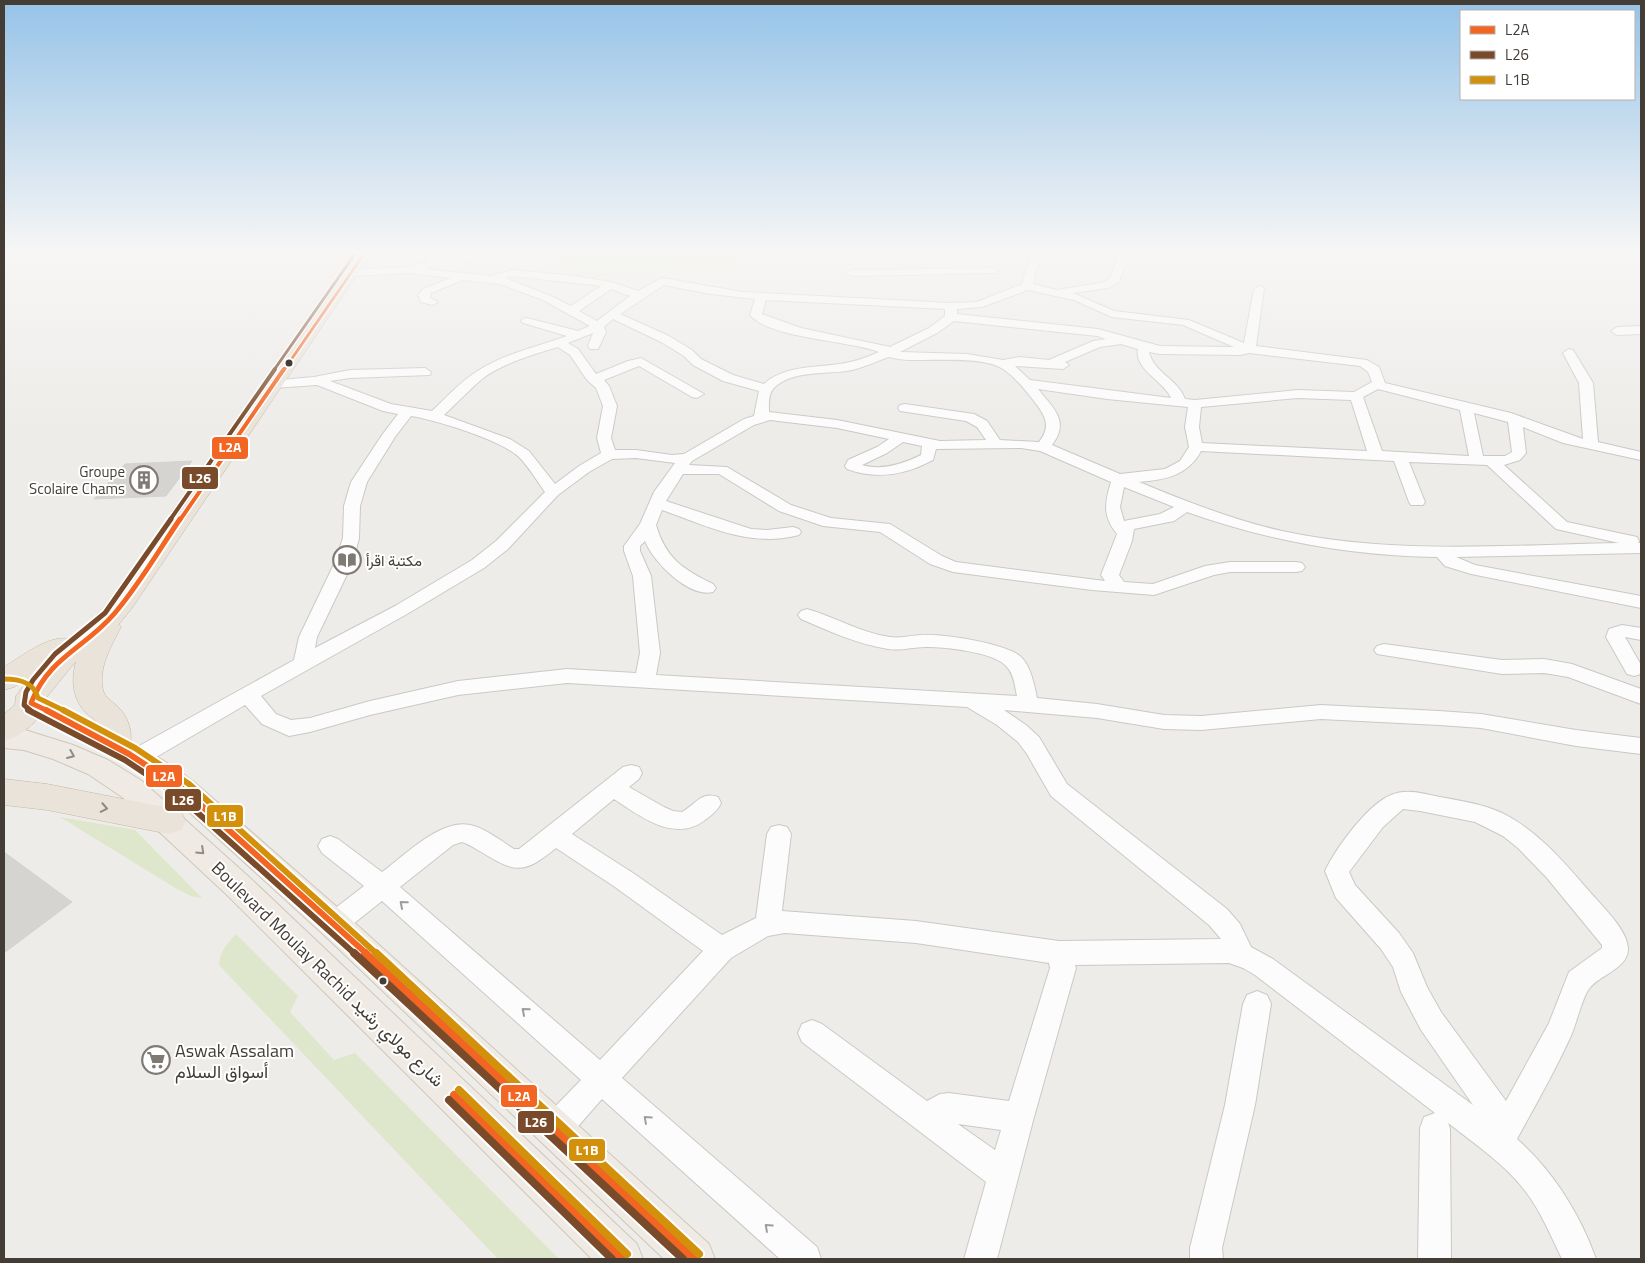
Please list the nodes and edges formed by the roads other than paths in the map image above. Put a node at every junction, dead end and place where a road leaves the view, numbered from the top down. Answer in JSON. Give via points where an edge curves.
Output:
{"nodes":[{"id":1,"x":325,"y":310,"type":"edge"},
{"id":2,"x":567,"y":310,"type":"edge"},
{"id":3,"x":574,"y":310,"type":"edge"},
{"id":4,"x":619,"y":310,"type":"edge"},
{"id":5,"x":756,"y":310,"type":"edge"},
{"id":6,"x":927,"y":310,"type":"edge"},
{"id":7,"x":959,"y":310,"type":"edge"},
{"id":8,"x":1256,"y":310,"type":"edge"},
{"id":9,"x":1103,"y":311,"type":"joint"},
{"id":10,"x":571,"y":312,"type":"junction"},
{"id":11,"x":951,"y":312,"type":"junction"},
{"id":12,"x":613,"y":315,"type":"junction"},
{"id":13,"x":527,"y":321,"type":"dead end"},
{"id":14,"x":598,"y":326,"type":"junction"},
{"id":15,"x":1641,"y":330,"type":"edge"},
{"id":16,"x":1616,"y":331,"type":"dead end"},
{"id":17,"x":578,"y":335,"type":"junction"},
{"id":18,"x":1109,"y":335,"type":"junction"},
{"id":19,"x":1124,"y":340,"type":"junction"},
{"id":20,"x":559,"y":343,"type":"junction"},
{"id":21,"x":594,"y":346,"type":"dead end"},
{"id":22,"x":1144,"y":347,"type":"junction"},
{"id":23,"x":1249,"y":349,"type":"junction"},
{"id":24,"x":888,"y":352,"type":"junction"},
{"id":25,"x":1569,"y":353,"type":"dead end"},
{"id":26,"x":1052,"y":363,"type":"junction"},
{"id":27,"x":1002,"y":364,"type":"junction"},
{"id":28,"x":1073,"y":366,"type":"dead end"},
{"id":29,"x":425,"y":372,"type":"dead end"},
{"id":30,"x":596,"y":379,"type":"junction"},
{"id":31,"x":309,"y":380,"type":"junction"},
{"id":32,"x":1024,"y":383,"type":"junction"},
{"id":33,"x":274,"y":384,"type":"junction"},
{"id":34,"x":1377,"y":385,"type":"junction"},
{"id":35,"x":766,"y":388,"type":"junction"},
{"id":36,"x":697,"y":394,"type":"dead end"},
{"id":37,"x":1356,"y":396,"type":"junction"},
{"id":38,"x":1179,"y":403,"type":"junction"},
{"id":39,"x":1196,"y":404,"type":"junction"},
{"id":40,"x":905,"y":408,"type":"dead end"},
{"id":41,"x":1466,"y":408,"type":"junction"},
{"id":42,"x":407,"y":412,"type":"junction"},
{"id":43,"x":435,"y":416,"type":"junction"},
{"id":44,"x":761,"y":417,"type":"junction"},
{"id":45,"x":1515,"y":419,"type":"junction"},
{"id":46,"x":901,"y":437,"type":"junction"},
{"id":47,"x":930,"y":443,"type":"junction"},
{"id":48,"x":994,"y":444,"type":"junction"},
{"id":49,"x":1591,"y":446,"type":"junction"},
{"id":50,"x":1043,"y":447,"type":"junction"},
{"id":51,"x":1196,"y":447,"type":"junction"},
{"id":52,"x":609,"y":455,"type":"junction"},
{"id":53,"x":1376,"y":456,"type":"junction"},
{"id":54,"x":1641,"y":456,"type":"edge"},
{"id":55,"x":1400,"y":458,"type":"junction"},
{"id":56,"x":1484,"y":461,"type":"junction"},
{"id":57,"x":683,"y":464,"type":"junction"},
{"id":58,"x":1119,"y":479,"type":"junction"},
{"id":59,"x":553,"y":492,"type":"junction"},
{"id":60,"x":1417,"y":502,"type":"dead end"},
{"id":61,"x":658,"y":503,"type":"junction"},
{"id":62,"x":1186,"y":506,"type":"junction"},
{"id":63,"x":648,"y":525,"type":"junction"},
{"id":64,"x":793,"y":532,"type":"dead end"},
{"id":65,"x":1124,"y":532,"type":"junction"},
{"id":66,"x":1641,"y":544,"type":"edge"},
{"id":67,"x":1641,"y":548,"type":"edge"},
{"id":68,"x":1441,"y":551,"type":"junction"},
{"id":69,"x":1296,"y":567,"type":"dead end"},
{"id":70,"x":707,"y":588,"type":"dead end"},
{"id":71,"x":1118,"y":588,"type":"junction"},
{"id":72,"x":1641,"y":602,"type":"edge"},
{"id":73,"x":116,"y":610,"type":"junction"},
{"id":74,"x":807,"y":615,"type":"dead end"},
{"id":75,"x":1641,"y":634,"type":"edge"},
{"id":76,"x":1384,"y":650,"type":"dead end"},
{"id":77,"x":4,"y":661,"type":"edge"},
{"id":78,"x":302,"y":663,"type":"junction"},
{"id":79,"x":1634,"y":669,"type":"dead end"},
{"id":80,"x":4,"y":680,"type":"edge"},
{"id":81,"x":645,"y":680,"type":"junction"},
{"id":82,"x":4,"y":686,"type":"edge"},
{"id":83,"x":248,"y":695,"type":"junction"},
{"id":84,"x":1641,"y":698,"type":"edge"},
{"id":85,"x":969,"y":699,"type":"junction"},
{"id":86,"x":31,"y":700,"type":"junction"},
{"id":87,"x":1029,"y":704,"type":"junction"},
{"id":88,"x":4,"y":730,"type":"edge"},
{"id":89,"x":4,"y":738,"type":"edge"},
{"id":90,"x":1641,"y":746,"type":"edge"},
{"id":91,"x":127,"y":751,"type":"junction"},
{"id":92,"x":631,"y":774,"type":"dead end"},
{"id":93,"x":613,"y":788,"type":"junction"},
{"id":94,"x":4,"y":792,"type":"edge"},
{"id":95,"x":710,"y":803,"type":"dead end"},
{"id":96,"x":169,"y":821,"type":"junction"},
{"id":97,"x":778,"y":834,"type":"dead end"},
{"id":98,"x":556,"y":836,"type":"junction"},
{"id":99,"x":330,"y":846,"type":"dead end"},
{"id":100,"x":382,"y":886,"type":"junction"},
{"id":101,"x":334,"y":924,"type":"junction"},
{"id":102,"x":768,"y":924,"type":"junction"},
{"id":103,"x":722,"y":950,"type":"junction"},
{"id":104,"x":1059,"y":953,"type":"junction"},
{"id":105,"x":1242,"y":955,"type":"junction"},
{"id":106,"x":1257,"y":1004,"type":"dead end"},
{"id":107,"x":812,"y":1033,"type":"dead end"},
{"id":108,"x":602,"y":1079,"type":"junction"},
{"id":109,"x":1019,"y":1117,"type":"junction"},
{"id":110,"x":928,"y":1121,"type":"junction"},
{"id":111,"x":1435,"y":1128,"type":"dead end"},
{"id":112,"x":554,"y":1130,"type":"junction"},
{"id":113,"x":1503,"y":1135,"type":"junction"},
{"id":114,"x":1003,"y":1175,"type":"junction"},
{"id":115,"x":622,"y":1259,"type":"edge"},
{"id":116,"x":694,"y":1259,"type":"edge"},
{"id":117,"x":805,"y":1259,"type":"edge"},
{"id":118,"x":980,"y":1259,"type":"edge"},
{"id":119,"x":1206,"y":1259,"type":"edge"},
{"id":120,"x":1434,"y":1259,"type":"edge"},
{"id":121,"x":1580,"y":1259,"type":"edge"}],
"edges":[{"from":1,"to":33,"type":"highway"},
{"from":2,"to":10,"type":"street"},
{"from":3,"to":10,"type":"street"},
{"from":4,"to":12,"type":"street"},
{"from":5,"to":24,"type":"street","via":[[755,314],[759,318]]},
{"from":6,"to":11,"type":"street"},
{"from":7,"to":11,"type":"street"},
{"from":8,"to":23,"type":"street"},
{"from":9,"to":18,"type":"street","via":[[1098,320]]},
{"from":9,"to":23,"type":"street","via":[[1185,322]]},
{"from":10,"to":14,"type":"street"},
{"from":11,"to":18,"type":"street"},
{"from":11,"to":24,"type":"street","via":[[943,326]]},
{"from":12,"to":14,"type":"street"},
{"from":12,"to":35,"type":"street","via":[[665,339],[697,362],[728,378]]},
{"from":13,"to":17,"type":"street"},
{"from":14,"to":17,"type":"street"},
{"from":14,"to":21,"type":"street","via":[[600,332]]},
{"from":15,"to":16,"type":"street"},
{"from":17,"to":20,"type":"street"},
{"from":18,"to":19,"type":"street"},
{"from":19,"to":22,"type":"street"},
{"from":19,"to":26,"type":"street","via":[[1097,344]]},
{"from":20,"to":30,"type":"street","via":[[574,352]]},
{"from":20,"to":43,"type":"street","via":[[534,349],[478,376]]},
{"from":22,"to":23,"type":"street","via":[[1183,351]]},
{"from":22,"to":38,"type":"street","via":[[1142,353],[1151,368],[1179,396]]},
{"from":23,"to":34,"type":"street","via":[[1358,362],[1371,366],[1379,383]]},
{"from":24,"to":27,"type":"street"},
{"from":24,"to":35,"type":"street","via":[[853,365],[787,376]]},
{"from":25,"to":49,"type":"street","via":[[1586,383]]},
{"from":26,"to":27,"type":"street","via":[[1020,361]]},
{"from":26,"to":28,"type":"street"},
{"from":27,"to":32,"type":"street","via":[[1014,370]]},
{"from":29,"to":31,"type":"street","via":[[350,374]]},
{"from":30,"to":36,"type":"street","via":[[641,362]]},
{"from":30,"to":52,"type":"street","via":[[610,406],[604,438]]},
{"from":31,"to":33,"type":"street"},
{"from":31,"to":42,"type":"street","via":[[326,382],[380,406]]},
{"from":32,"to":38,"type":"street"},
{"from":32,"to":50,"type":"street","via":[[1054,422],[1054,432]]},
{"from":33,"to":73,"type":"highway"},
{"from":34,"to":37,"type":"street"},
{"from":34,"to":41,"type":"street"},
{"from":35,"to":44,"type":"street"},
{"from":37,"to":39,"type":"street","via":[[1298,394]]},
{"from":37,"to":53,"type":"street"},
{"from":38,"to":39,"type":"street"},
{"from":39,"to":51,"type":"street","via":[[1192,427]]},
{"from":40,"to":48,"type":"street","via":[[979,421],[984,424]]},
{"from":41,"to":45,"type":"street"},
{"from":41,"to":56,"type":"street"},
{"from":42,"to":43,"type":"street"},
{"from":42,"to":78,"type":"street","via":[[359,482],[344,562],[308,637]]},
{"from":43,"to":59,"type":"street","via":[[517,448]]},
{"from":44,"to":46,"type":"street","via":[[837,424]]},
{"from":44,"to":57,"type":"street"},
{"from":45,"to":49,"type":"street","via":[[1558,437]]},
{"from":45,"to":56,"type":"street","via":[[1517,455],[1507,460]]},
{"from":46,"to":47,"type":"street"},
{"from":46,"to":47,"type":"street","via":[[882,450],[853,462],[852,466],[876,473],[918,463],[928,457]]},
{"from":47,"to":48,"type":"street"},
{"from":48,"to":50,"type":"street"},
{"from":49,"to":54,"type":"street"},
{"from":50,"to":58,"type":"street"},
{"from":51,"to":53,"type":"street"},
{"from":51,"to":58,"type":"street","via":[[1184,465],[1170,472]]},
{"from":52,"to":57,"type":"street","via":[[636,454],[672,459]]},
{"from":52,"to":59,"type":"street"},
{"from":53,"to":55,"type":"street"},
{"from":55,"to":56,"type":"street"},
{"from":55,"to":60,"type":"street"},
{"from":56,"to":66,"type":"street","via":[[1562,526]]},
{"from":57,"to":61,"type":"street","via":[[662,492]]},
{"from":57,"to":71,"type":"street","via":[[722,470],[786,508],[829,523],[884,527],[953,567]]},
{"from":58,"to":62,"type":"street"},
{"from":58,"to":65,"type":"street","via":[[1112,509],[1114,522]]},
{"from":59,"to":78,"type":"street","via":[[492,554],[401,610]]},
{"from":61,"to":63,"type":"street"},
{"from":61,"to":64,"type":"street","via":[[749,534]]},
{"from":62,"to":65,"type":"street","via":[[1164,519],[1130,524]]},
{"from":62,"to":68,"type":"street","via":[[1263,531],[1313,542],[1378,550]]},
{"from":63,"to":70,"type":"street","via":[[655,550],[663,560],[686,578]]},
{"from":63,"to":81,"type":"street","via":[[632,546],[642,576],[650,653]]},
{"from":65,"to":71,"type":"street","via":[[1124,541],[1110,574]]},
{"from":67,"to":68,"type":"street"},
{"from":68,"to":72,"type":"street","via":[[1451,562],[1470,569]]},
{"from":69,"to":71,"type":"street","via":[[1230,567],[1210,570],[1154,590]]},
{"from":73,"to":77,"type":"highway"},
{"from":73,"to":80,"type":"highway","via":[[86,632]]},
{"from":73,"to":86,"type":"highway","via":[[68,653]]},
{"from":73,"to":91,"type":"highway","via":[[90,660],[88,677],[91,697],[112,720]]},
{"from":74,"to":87,"type":"street","via":[[890,643],[928,641],[1007,657],[1019,669]]},
{"from":75,"to":79,"type":"street","via":[[1622,631],[1615,637]]},
{"from":76,"to":84,"type":"street","via":[[1502,667],[1544,666],[1572,671]]},
{"from":78,"to":83,"type":"street"},
{"from":81,"to":83,"type":"street","via":[[567,676],[493,682],[417,696],[300,728],[279,725],[269,719]]},
{"from":81,"to":85,"type":"street"},
{"from":82,"to":86,"type":"highway","via":[[26,690]]},
{"from":83,"to":91,"type":"street"},
{"from":85,"to":87,"type":"street"},
{"from":85,"to":105,"type":"street","via":[[1019,731],[1031,743],[1059,790],[1218,917],[1231,932]]},
{"from":86,"to":88,"type":"highway","via":[[26,712]]},
{"from":86,"to":91,"type":"main road"},
{"from":87,"to":90,"type":"street","via":[[1164,722],[1201,723],[1321,712],[1439,718],[1481,721]]},
{"from":89,"to":96,"type":"main road","name":"Boulevard Moulay Rachid شارع مولاي رشيد","one_way":true,"via":[[25,740],[64,752],[98,767],[132,789]]},
{"from":91,"to":101,"type":"main road","via":[[184,790]]},
{"from":92,"to":93,"type":"street"},
{"from":93,"to":95,"type":"street","via":[[662,816],[680,821],[692,817]]},
{"from":93,"to":98,"type":"street"},
{"from":94,"to":96,"type":"highway","one_way":true,"via":[[47,797]]},
{"from":96,"to":115,"type":"main road","name":"Boulevard Moulay Rachid شارع مولاي رشيد","one_way":true},
{"from":97,"to":102,"type":"street"},
{"from":98,"to":100,"type":"street","via":[[528,856],[515,860],[470,834],[454,834],[438,842]]},
{"from":98,"to":103,"type":"street"},
{"from":99,"to":100,"type":"street"},
{"from":100,"to":101,"type":"street"},
{"from":108,"to":100,"type":"street","one_way":true},
{"from":101,"to":112,"type":"main road"},
{"from":102,"to":103,"type":"street"},
{"from":102,"to":104,"type":"street","via":[[785,922],[916,932]]},
{"from":103,"to":108,"type":"street"},
{"from":104,"to":105,"type":"street","via":[[1210,950]]},
{"from":104,"to":109,"type":"street","via":[[1062,968]]},
{"from":105,"to":113,"type":"street","via":[[1264,967]]},
{"from":106,"to":119,"type":"street","via":[[1240,1105]]},
{"from":107,"to":110,"type":"street"},
{"from":108,"to":112,"type":"street"},
{"from":117,"to":108,"type":"street","one_way":true},
{"from":109,"to":110,"type":"street","via":[[949,1108],[940,1109]]},
{"from":109,"to":114,"type":"street"},
{"from":110,"to":114,"type":"street"},
{"from":111,"to":120,"type":"street"},
{"from":112,"to":116,"type":"main road"},
{"from":113,"to":113,"type":"street","via":[[1560,1030],[1578,982],[1615,953],[1615,944],[1536,850],[1510,829],[1464,810],[1399,801],[1389,807],[1345,856],[1337,871],[1345,891],[1404,960],[1415,992],[1431,1021]]},
{"from":113,"to":121,"type":"street","via":[[1549,1198]]},
{"from":114,"to":118,"type":"street"}]}
